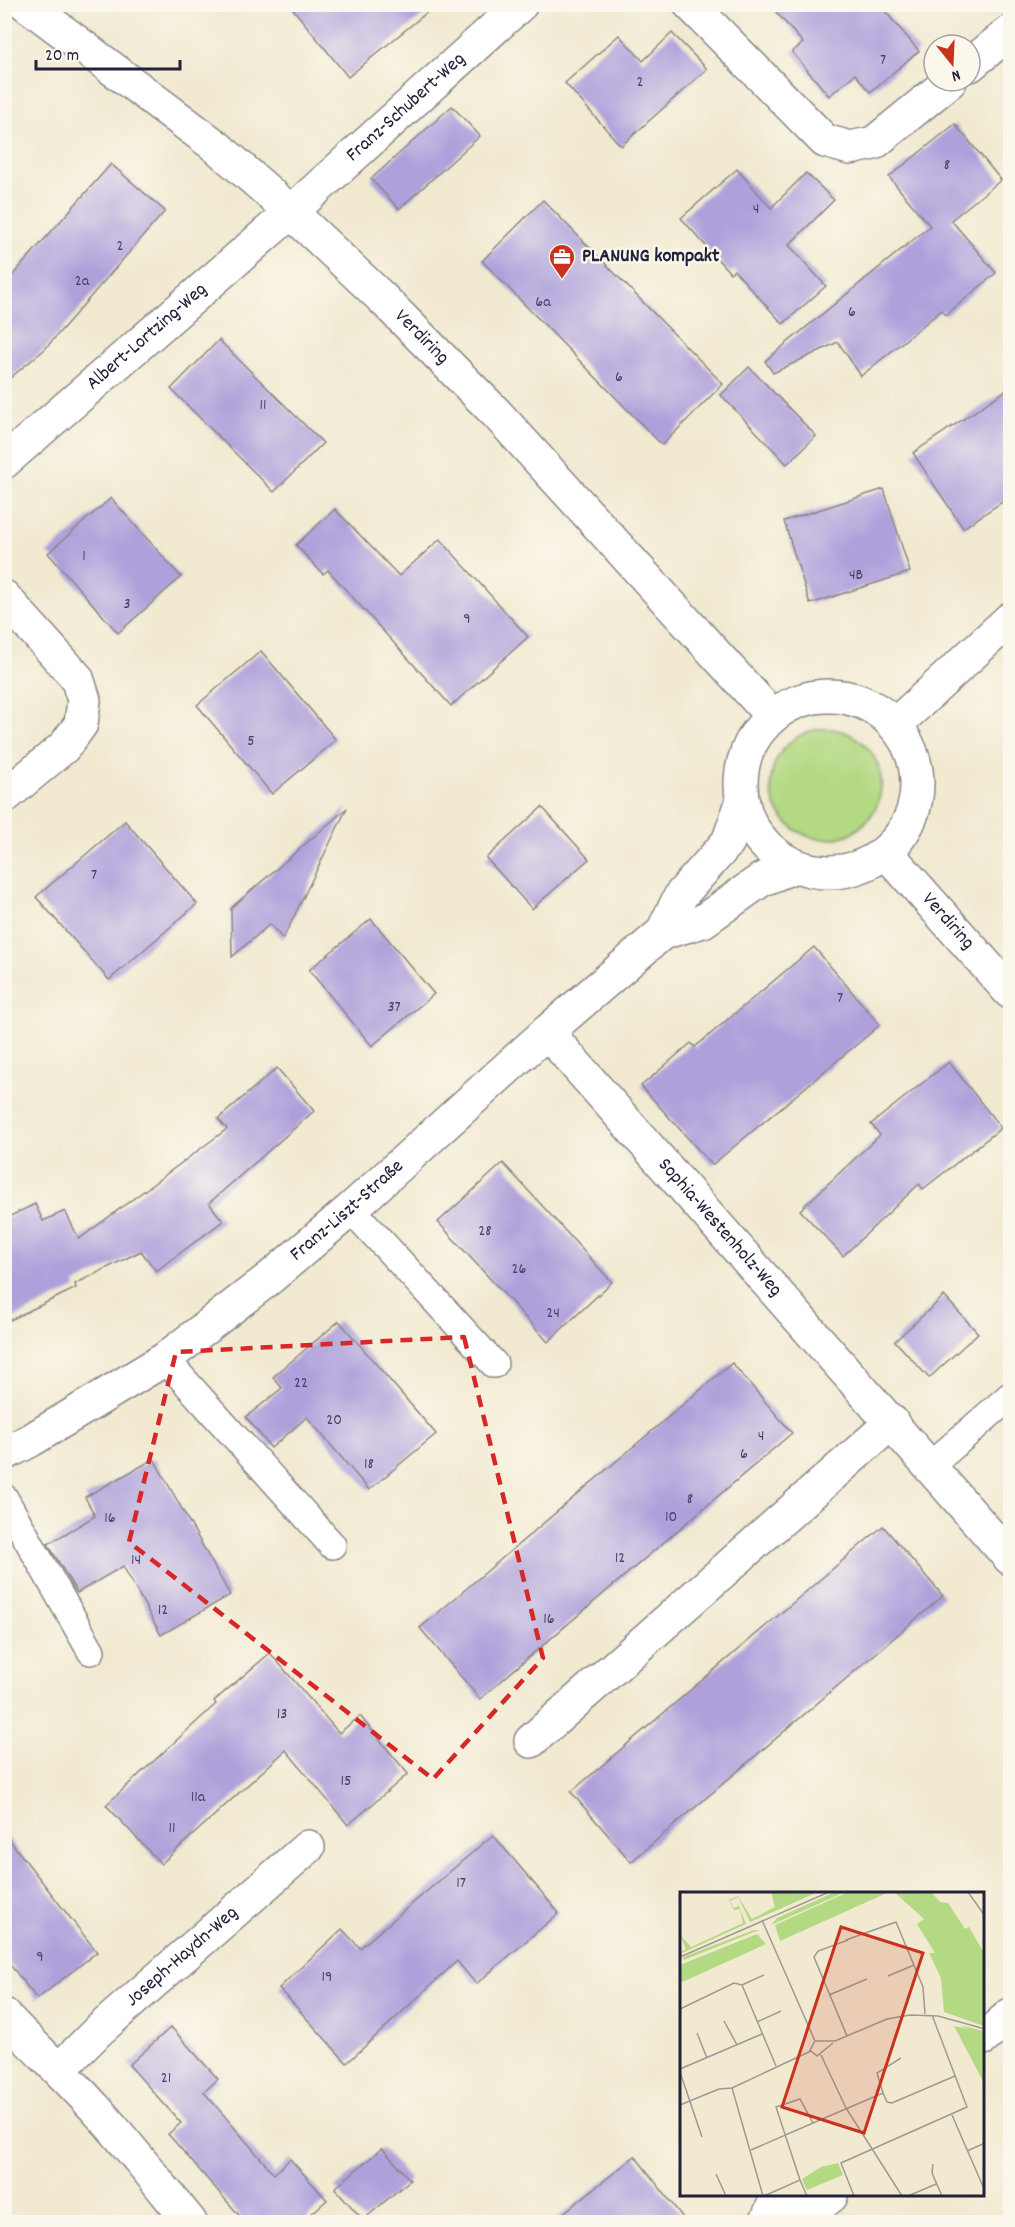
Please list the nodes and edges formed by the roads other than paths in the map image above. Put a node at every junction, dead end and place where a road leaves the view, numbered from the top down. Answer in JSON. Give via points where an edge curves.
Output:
{"nodes":[{"id":1,"x":26,"y":4,"type":"edge"},
{"id":2,"x":521,"y":4,"type":"edge"},
{"id":3,"x":690,"y":4,"type":"edge"},
{"id":4,"x":1011,"y":32,"type":"edge"},
{"id":5,"x":982,"y":55,"type":"edge"},
{"id":6,"x":935,"y":93,"type":"edge"},
{"id":7,"x":291,"y":212,"type":"junction"},
{"id":8,"x":4,"y":462,"type":"edge"},
{"id":9,"x":4,"y":597,"type":"edge"},
{"id":10,"x":1011,"y":619,"type":"edge"},
{"id":11,"x":772,"y":716,"type":"junction"},
{"id":12,"x":895,"y":725,"type":"junction"},
{"id":13,"x":4,"y":797,"type":"edge"},
{"id":14,"x":742,"y":803,"type":"junction"},
{"id":15,"x":886,"y":852,"type":"junction"},
{"id":16,"x":795,"y":866,"type":"junction"},
{"id":17,"x":662,"y":933,"type":"junction"},
{"id":18,"x":1011,"y":992,"type":"edge"},
{"id":19,"x":547,"y":1032,"type":"junction"},
{"id":20,"x":351,"y":1209,"type":"junction"},
{"id":21,"x":165,"y":1359,"type":"junction"},
{"id":22,"x":494,"y":1364,"type":"dead end"},
{"id":23,"x":1011,"y":1396,"type":"edge"},
{"id":24,"x":892,"y":1422,"type":"junction"},
{"id":25,"x":4,"y":1454,"type":"edge"},
{"id":26,"x":930,"y":1466,"type":"junction"},
{"id":27,"x":4,"y":1498,"type":"edge"},
{"id":28,"x":333,"y":1545,"type":"dead end"},
{"id":29,"x":1011,"y":1558,"type":"edge"},
{"id":30,"x":91,"y":1651,"type":"dead end"},
{"id":31,"x":531,"y":1741,"type":"dead end"},
{"id":32,"x":308,"y":1847,"type":"dead end"},
{"id":33,"x":4,"y":2014,"type":"edge"},
{"id":34,"x":1011,"y":2015,"type":"edge"},
{"id":35,"x":985,"y":2037,"type":"edge"},
{"id":36,"x":60,"y":2069,"type":"junction"},
{"id":37,"x":778,"y":2197,"type":"edge"},
{"id":38,"x":830,"y":2197,"type":"edge"},
{"id":39,"x":190,"y":2223,"type":"edge"},
{"id":40,"x":766,"y":2223,"type":"edge"},
{"id":41,"x":786,"y":2223,"type":"edge"}],
"edges":[{"from":1,"to":7,"type":"street","name":"Verdiring","via":[[216,147]]},
{"from":2,"to":7,"type":"street","name":"Franz-Schubert-Weg"},
{"from":3,"to":6,"type":"street","via":[[825,141],[850,148],[874,143]]},
{"from":4,"to":5,"type":"street"},
{"from":7,"to":8,"type":"street","name":"Albert-Lortzing-Weg"},
{"from":7,"to":11,"type":"street","name":"Verdiring","via":[[497,414]]},
{"from":9,"to":13,"type":"street","via":[[76,678],[84,700],[81,724],[64,747]]},
{"from":10,"to":12,"type":"street"},
{"from":11,"to":12,"type":"street","via":[[793,703],[816,697],[842,697],[862,702]]},
{"from":11,"to":14,"type":"street","via":[[756,734],[746,755]]},
{"from":12,"to":15,"type":"street","via":[[915,764],[917,789],[912,816]]},
{"from":14,"to":16,"type":"street","via":[[763,844]]},
{"from":14,"to":17,"type":"street","name":"Franz-Liszt-Straße","via":[[728,842],[681,895]]},
{"from":15,"to":16,"type":"street","via":[[845,872],[811,871]]},
{"from":15,"to":18,"type":"street","name":"Verdiring"},
{"from":16,"to":17,"type":"street","name":"Franz-Liszt-Straße","via":[[761,880],[704,921]]},
{"from":17,"to":19,"type":"street","name":"Franz-Liszt-Straße"},
{"from":19,"to":20,"type":"street","name":"Franz-Liszt-Straße"},
{"from":19,"to":24,"type":"street","name":"Sophia-Westenholz-Weg"},
{"from":20,"to":21,"type":"street","name":"Franz-Liszt-Straße"},
{"from":20,"to":22,"type":"lane"},
{"from":21,"to":25,"type":"street","name":"Franz-Liszt-Straße"},
{"from":21,"to":28,"type":"lane"},
{"from":23,"to":26,"type":"lane"},
{"from":24,"to":26,"type":"street","name":"Sophia-Westenholz-Weg"},
{"from":24,"to":31,"type":"street"},
{"from":26,"to":29,"type":"street","name":"Sophia-Westenholz-Weg"},
{"from":27,"to":30,"type":"lane"},
{"from":32,"to":36,"type":"street","name":"Joseph-Haydn-Weg"},
{"from":33,"to":36,"type":"street"},
{"from":34,"to":35,"type":"street"},
{"from":36,"to":39,"type":"street"},
{"from":37,"to":40,"type":"street"},
{"from":38,"to":41,"type":"street"}]}
